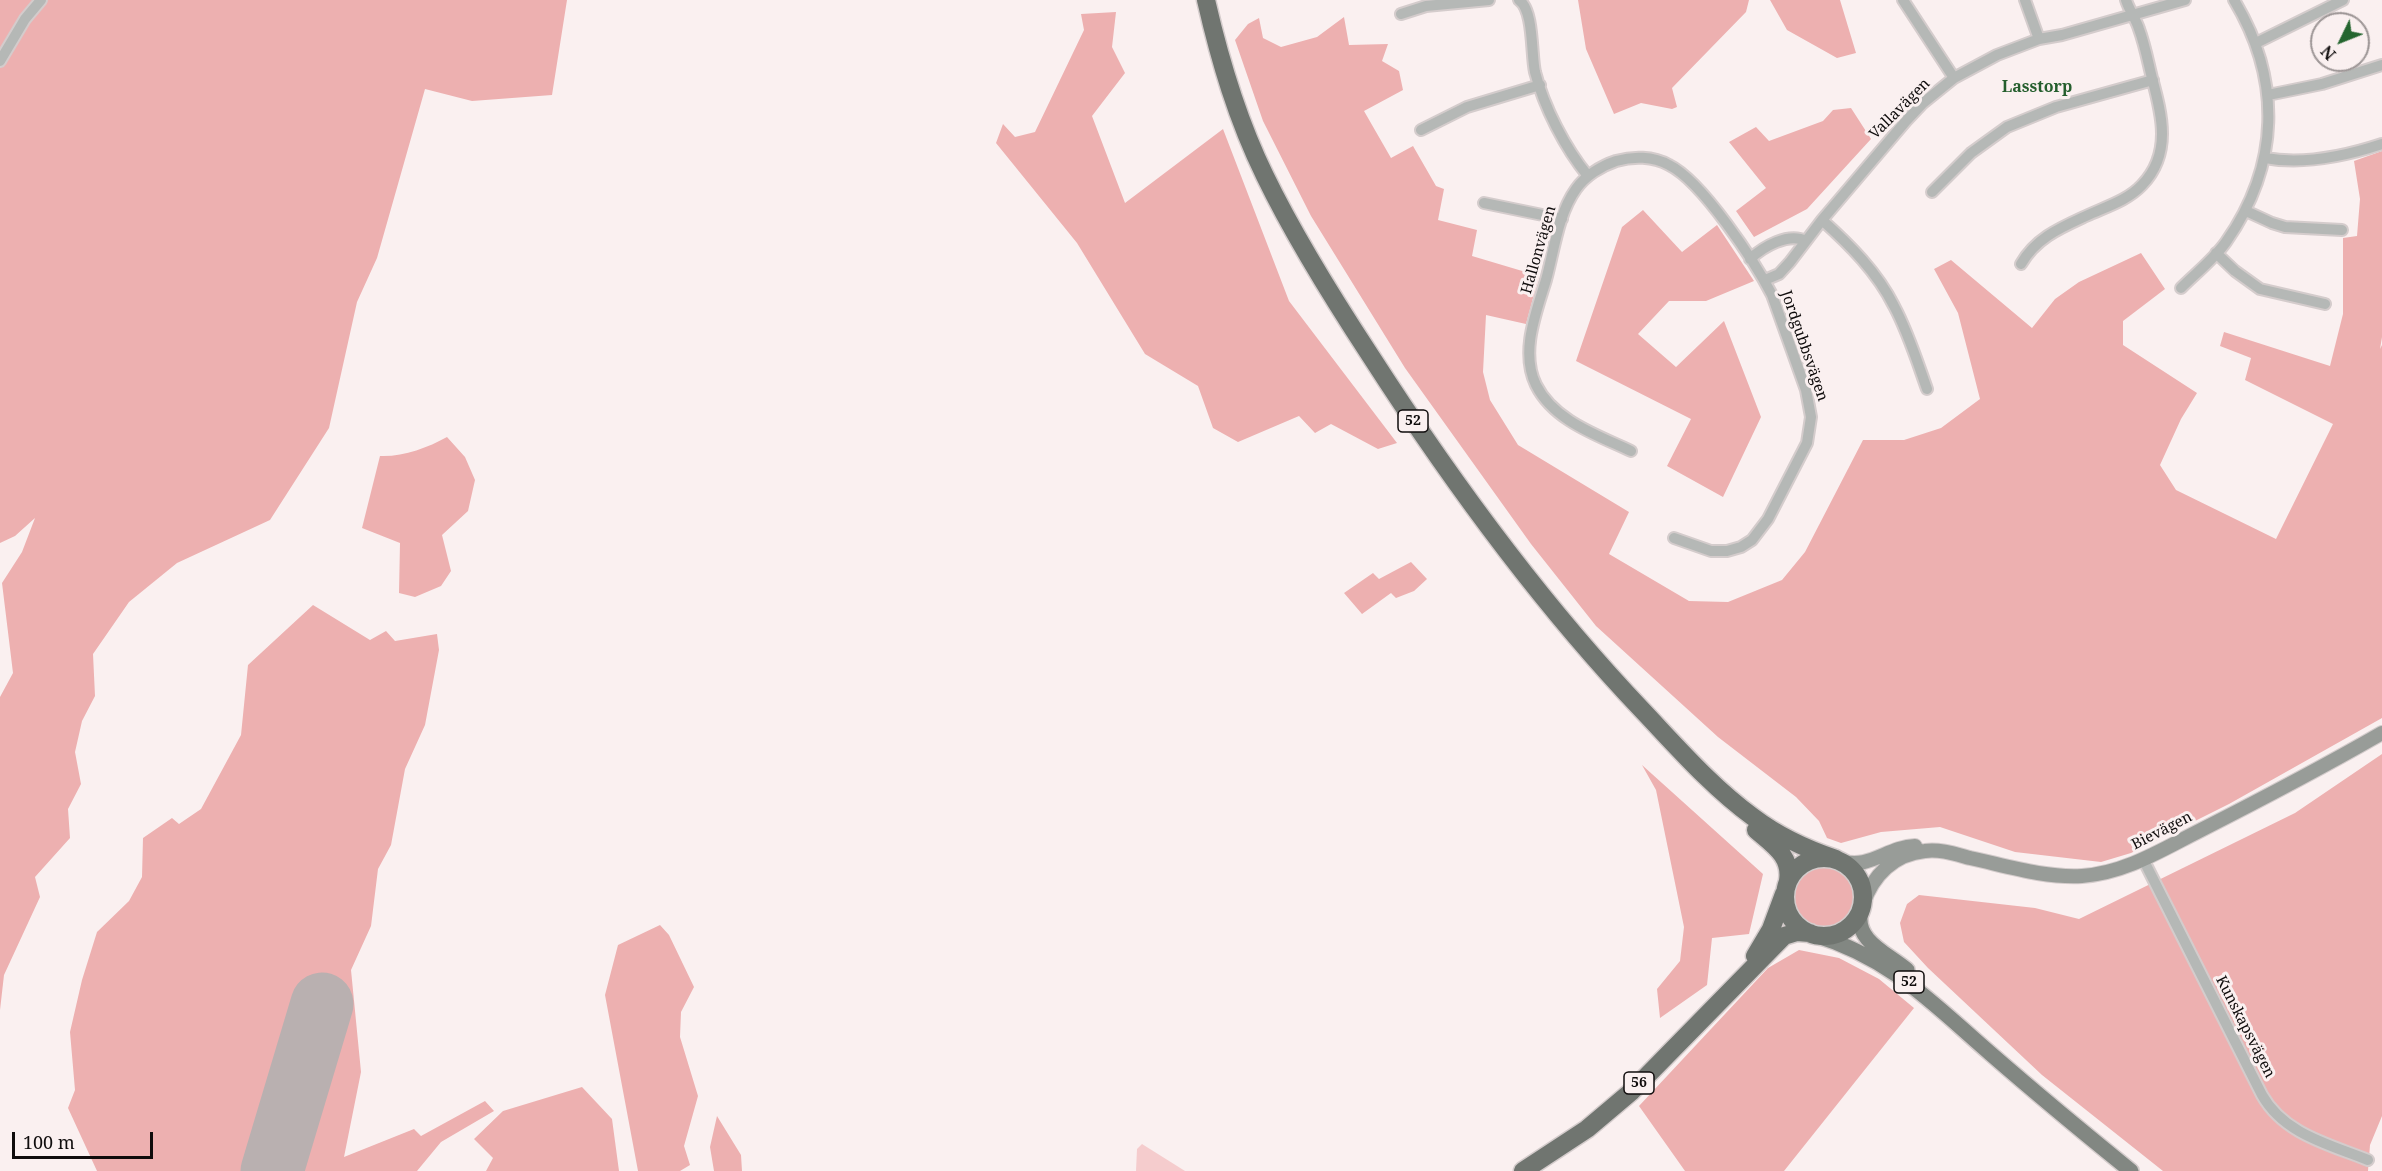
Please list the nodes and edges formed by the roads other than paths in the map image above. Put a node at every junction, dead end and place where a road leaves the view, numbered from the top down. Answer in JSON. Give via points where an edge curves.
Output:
{"nodes":[{"id":1,"x":41,"y":0,"type":"edge"},
{"id":2,"x":1206,"y":0,"type":"edge"},
{"id":3,"x":1489,"y":0,"type":"edge"},
{"id":4,"x":1903,"y":0,"type":"edge"},
{"id":5,"x":2025,"y":0,"type":"edge"},
{"id":6,"x":2126,"y":0,"type":"edge"},
{"id":7,"x":2185,"y":0,"type":"edge"},
{"id":8,"x":2234,"y":0,"type":"edge"},
{"id":9,"x":2343,"y":0,"type":"edge"},
{"id":10,"x":1521,"y":2,"type":"edge"},
{"id":11,"x":1401,"y":14,"type":"dead end"},
{"id":12,"x":2132,"y":16,"type":"junction"},
{"id":13,"x":2039,"y":39,"type":"junction"},
{"id":14,"x":2256,"y":43,"type":"junction"},
{"id":15,"x":0,"y":61,"type":"edge"},
{"id":16,"x":2382,"y":65,"type":"edge"},
{"id":17,"x":1954,"y":78,"type":"junction"},
{"id":18,"x":2152,"y":80,"type":"junction"},
{"id":19,"x":1539,"y":85,"type":"junction"},
{"id":20,"x":2268,"y":94,"type":"junction"},
{"id":21,"x":1421,"y":130,"type":"dead end"},
{"id":22,"x":2382,"y":144,"type":"edge"},
{"id":23,"x":2265,"y":158,"type":"junction"},
{"id":24,"x":1588,"y":176,"type":"junction"},
{"id":25,"x":1932,"y":192,"type":"dead end"},
{"id":26,"x":1484,"y":203,"type":"dead end"},
{"id":27,"x":2246,"y":211,"type":"junction"},
{"id":28,"x":1562,"y":219,"type":"junction"},
{"id":29,"x":1822,"y":220,"type":"junction"},
{"id":30,"x":2342,"y":230,"type":"dead end"},
{"id":31,"x":1806,"y":241,"type":"junction"},
{"id":32,"x":2216,"y":254,"type":"junction"},
{"id":33,"x":1750,"y":259,"type":"junction"},
{"id":34,"x":2021,"y":264,"type":"dead end"},
{"id":35,"x":1765,"y":280,"type":"junction"},
{"id":36,"x":2181,"y":288,"type":"dead end"},
{"id":37,"x":2325,"y":304,"type":"dead end"},
{"id":38,"x":1927,"y":389,"type":"dead end"},
{"id":39,"x":1631,"y":451,"type":"dead end"},
{"id":40,"x":1674,"y":538,"type":"dead end"},
{"id":41,"x":2382,"y":733,"type":"edge"},
{"id":42,"x":1714,"y":785,"type":"junction"},
{"id":43,"x":1937,"y":851,"type":"junction"},
{"id":44,"x":2143,"y":859,"type":"junction"},
{"id":45,"x":1839,"y":860,"type":"junction"},
{"id":46,"x":1787,"y":885,"type":"junction"},
{"id":47,"x":1862,"y":907,"type":"junction"},
{"id":48,"x":1812,"y":934,"type":"junction"},
{"id":49,"x":1742,"y":979,"type":"junction"},
{"id":50,"x":2367,"y":1160,"type":"dead end"},
{"id":51,"x":1523,"y":1171,"type":"edge"},
{"id":52,"x":2132,"y":1171,"type":"edge"},
{"id":53,"x":2145,"y":1171,"type":"edge"}],
"edges":[{"from":1,"to":15,"type":"street","via":[[24,19]]},
{"from":2,"to":42,"type":"highway","number":"52","via":[[1232,99],[1264,176],[1384,377],[1527,576],[1599,664]]},
{"from":3,"to":11,"type":"street","via":[[1426,6]]},
{"from":4,"to":17,"type":"street"},
{"from":5,"to":13,"type":"street"},
{"from":6,"to":12,"type":"street"},
{"from":7,"to":12,"type":"street","name":"Vallavägen"},
{"from":8,"to":14,"type":"street"},
{"from":9,"to":14,"type":"street"},
{"from":10,"to":19,"type":"street","via":[[1527,10]]},
{"from":12,"to":13,"type":"street","name":"Vallavägen"},
{"from":12,"to":18,"type":"street","via":[[2139,28]]},
{"from":13,"to":17,"type":"street","name":"Vallavägen"},
{"from":14,"to":20,"type":"street"},
{"from":16,"to":20,"type":"street","via":[[2322,84]]},
{"from":17,"to":29,"type":"street","name":"Vallavägen","via":[[1906,121]]},
{"from":18,"to":25,"type":"street","via":[[2056,107],[2007,127],[1971,153]]},
{"from":18,"to":34,"type":"street","via":[[2159,100],[2162,140],[2160,156],[2142,185],[2117,202],[2054,231],[2036,243]]},
{"from":19,"to":21,"type":"street","via":[[1467,107]]},
{"from":19,"to":24,"type":"street","via":[[1559,132]]},
{"from":20,"to":23,"type":"street"},
{"from":22,"to":23,"type":"street","via":[[2334,156]]},
{"from":23,"to":27,"type":"street"},
{"from":24,"to":28,"type":"street","name":"Hallonvägen","via":[[1576,190]]},
{"from":24,"to":33,"type":"street","name":"Hallonvägen","via":[[1625,159],[1667,164],[1691,181]]},
{"from":26,"to":28,"type":"street"},
{"from":27,"to":30,"type":"street","via":[[2285,227]]},
{"from":27,"to":32,"type":"street"},
{"from":28,"to":39,"type":"street","name":"Hallonvägen","via":[[1532,332],[1531,372],[1545,399],[1563,417]]},
{"from":29,"to":31,"type":"street","name":"Vallavägen"},
{"from":29,"to":38,"type":"street","via":[[1860,256],[1884,288],[1905,328]]},
{"from":31,"to":33,"type":"street","via":[[1794,238],[1771,244]]},
{"from":31,"to":35,"type":"street","name":"Vallavägen","via":[[1779,274]]},
{"from":32,"to":36,"type":"street"},
{"from":32,"to":37,"type":"street","via":[[2260,289]]},
{"from":33,"to":35,"type":"street","name":"Hallonvägen"},
{"from":35,"to":40,"type":"street","name":"Jordgubbsvägen","via":[[1806,390],[1811,417],[1807,443],[1768,519],[1752,540],[1727,551],[1711,551]]},
{"from":41,"to":44,"type":"street","name":"Bievägen"},
{"from":42,"to":45,"type":"highway","number":"52","via":[[1775,832]]},
{"from":42,"to":46,"type":"highway","number":"52","via":[[1722,798],[1782,854],[1789,866]]},
{"from":43,"to":44,"type":"street","name":"Bievägen","via":[[2064,876],[2105,873]]},
{"from":43,"to":45,"type":"street","name":"Bievägen","via":[[1908,846],[1864,863]]},
{"from":43,"to":47,"type":"street","name":"Bievägen","via":[[1912,853],[1890,864],[1873,881]]},
{"from":44,"to":50,"type":"street","name":"Kunskapsvägen","via":[[2271,1110],[2298,1132]]},
{"from":45,"to":46,"type":"highway","via":[[1822,857],[1807,861],[1796,869]]},
{"from":45,"to":47,"type":"highway","number":"52","via":[[1859,879]]},
{"from":46,"to":48,"type":"highway","number":"52","via":[[1785,902],[1789,915],[1797,926]]},
{"from":46,"to":49,"type":"highway","number":"56","via":[[1771,929]]},
{"from":47,"to":48,"type":"highway","via":[[1854,923],[1843,931],[1830,936]]},
{"from":47,"to":53,"type":"main road","number":"52","via":[[1859,925],[1872,944]]},
{"from":48,"to":49,"type":"highway","number":"56","via":[[1797,932],[1784,936]]},
{"from":48,"to":52,"type":"main road","number":"52","via":[[1860,952],[1903,978]]},
{"from":49,"to":51,"type":"highway","number":"56","via":[[1632,1091],[1587,1129]]}]}
